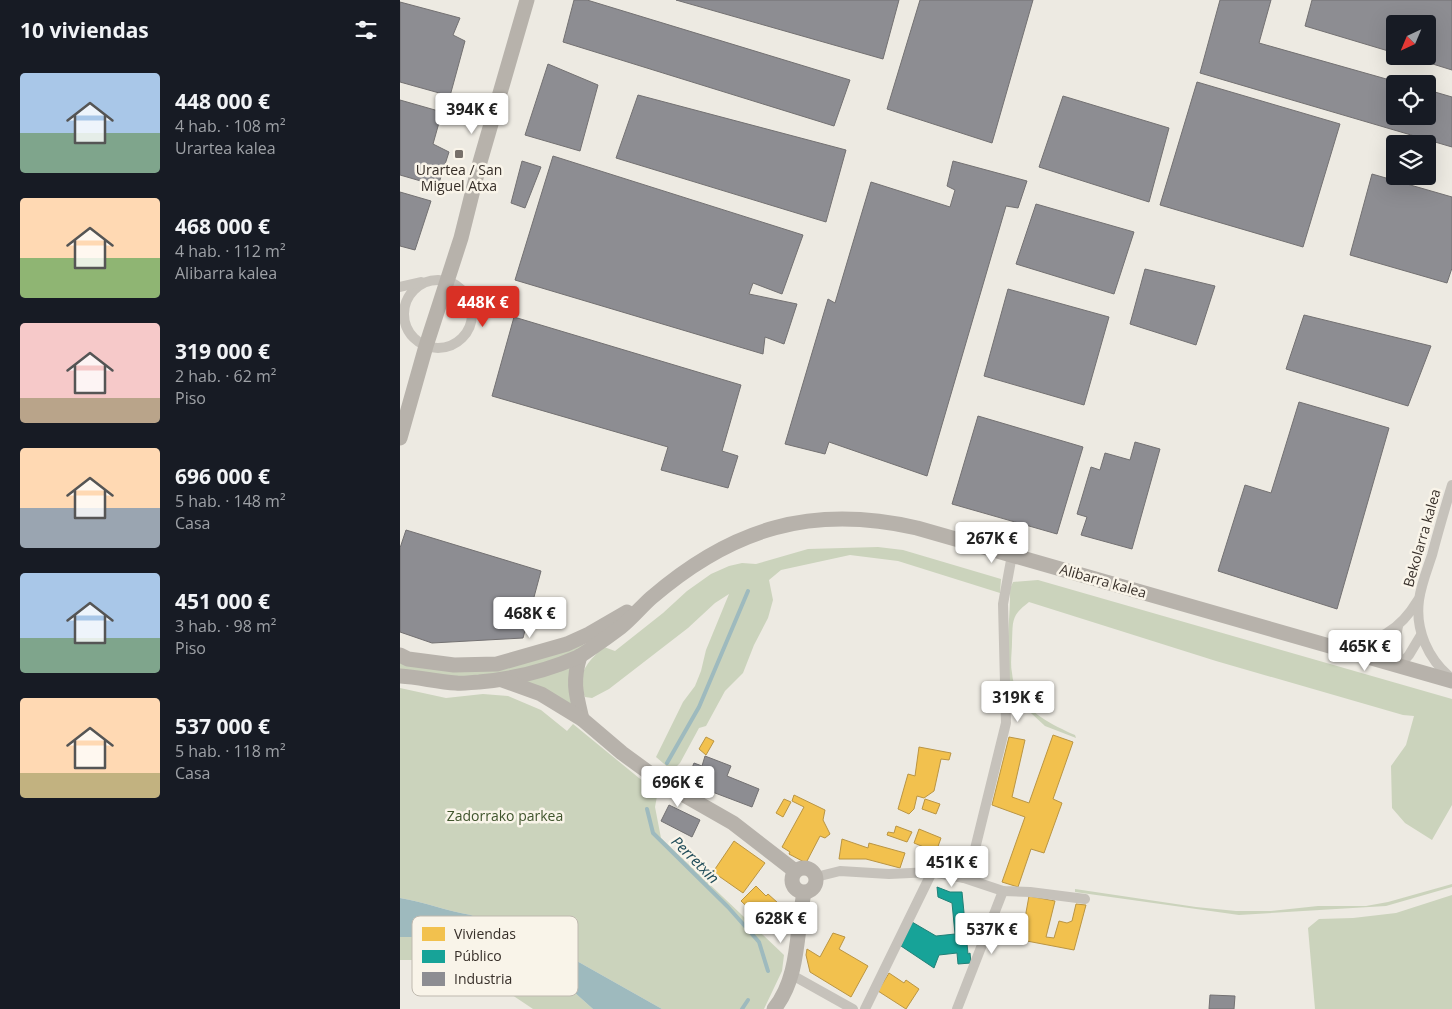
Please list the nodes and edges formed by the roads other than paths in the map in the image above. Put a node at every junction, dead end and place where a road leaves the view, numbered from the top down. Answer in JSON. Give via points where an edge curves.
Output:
{"nodes":[{"id":1,"x":527,"y":0,"type":"edge"},
{"id":2,"x":447,"y":280,"type":"junction"},
{"id":3,"x":427,"y":281,"type":"junction"},
{"id":4,"x":400,"y":286,"type":"edge"},
{"id":5,"x":400,"y":326,"type":"edge"},
{"id":6,"x":411,"y":335,"type":"junction"},
{"id":7,"x":426,"y":346,"type":"junction"},
{"id":8,"x":400,"y":438,"type":"edge"},
{"id":9,"x":1452,"y":485,"type":"edge"},
{"id":10,"x":1012,"y":555,"type":"junction"},
{"id":11,"x":650,"y":599,"type":"junction"},
{"id":12,"x":1419,"y":600,"type":"junction"},
{"id":13,"x":1398,"y":626,"type":"junction"},
{"id":14,"x":1422,"y":635,"type":"junction"},
{"id":15,"x":1339,"y":649,"type":"junction"},
{"id":16,"x":400,"y":655,"type":"edge"},
{"id":17,"x":580,"y":656,"type":"junction"},
{"id":18,"x":1399,"y":666,"type":"junction"},
{"id":19,"x":400,"y":676,"type":"edge"},
{"id":20,"x":500,"y":680,"type":"junction"},
{"id":21,"x":1452,"y":680,"type":"edge"},
{"id":22,"x":582,"y":719,"type":"junction"},
{"id":23,"x":796,"y":871,"type":"junction"},
{"id":24,"x":932,"y":872,"type":"junction"},
{"id":25,"x":816,"y":877,"type":"junction"},
{"id":26,"x":964,"y":878,"type":"junction"},
{"id":27,"x":1003,"y":892,"type":"junction"},
{"id":28,"x":804,"y":893,"type":"junction"},
{"id":29,"x":1085,"y":899,"type":"dead end"},
{"id":30,"x":792,"y":976,"type":"junction"},
{"id":31,"x":774,"y":1009,"type":"edge"},
{"id":32,"x":853,"y":1009,"type":"edge"},
{"id":33,"x":865,"y":1009,"type":"edge"},
{"id":34,"x":957,"y":1009,"type":"edge"}],
"edges":[{"from":1,"to":2,"type":"street"},
{"from":2,"to":3,"type":"street"},
{"from":2,"to":7,"type":"street"},
{"from":2,"to":7,"type":"street","via":[[457,284],[470,299],[473,318],[466,335],[450,346]]},
{"from":3,"to":4,"type":"street"},
{"from":3,"to":6,"type":"street","via":[[417,286],[405,304],[404,315]]},
{"from":5,"to":6,"type":"street"},
{"from":6,"to":7,"type":"street"},
{"from":7,"to":8,"type":"street"},
{"from":9,"to":12,"type":"street","name":"Bekolarra kalea"},
{"from":10,"to":11,"type":"street","name":"Alibarra kalea","via":[[876,520],[805,522],[764,531],[730,544],[686,570]]},
{"from":10,"to":15,"type":"street","name":"Alibarra kalea"},
{"from":10,"to":26,"type":"street","via":[[1003,604],[1006,722],[972,861]]},
{"from":11,"to":16,"type":"street","name":"Alibarra kalea","via":[[566,644],[497,664],[454,666]]},
{"from":11,"to":17,"type":"street","name":"Alibarra kalea","via":[[621,627]]},
{"from":12,"to":13,"type":"street","name":"Bekolarra kalea"},
{"from":12,"to":14,"type":"street","name":"Bekolarra kalea","via":[[1418,620]]},
{"from":13,"to":15,"type":"street","name":"Bekolarra kalea","via":[[1364,644]]},
{"from":13,"to":18,"type":"street"},
{"from":14,"to":18,"type":"street"},
{"from":14,"to":21,"type":"street","name":"Bekolarra kalea","via":[[1431,657]]},
{"from":15,"to":18,"type":"street","name":"Alibarra kalea"},
{"from":17,"to":20,"type":"street","name":"Alibarra kalea","via":[[543,670]]},
{"from":17,"to":22,"type":"street","via":[[575,673]]},
{"from":18,"to":21,"type":"street","name":"Alibarra kalea"},
{"from":19,"to":20,"type":"street","name":"Alibarra kalea","via":[[457,683]]},
{"from":20,"to":22,"type":"street","via":[[541,694]]},
{"from":22,"to":23,"type":"street","via":[[663,783],[733,823]]},
{"from":23,"to":25,"type":"street","via":[[803,868],[811,870]]},
{"from":23,"to":28,"type":"street","via":[[792,885]]},
{"from":24,"to":25,"type":"street","via":[[840,871]]},
{"from":24,"to":26,"type":"street"},
{"from":24,"to":33,"type":"street"},
{"from":25,"to":28,"type":"street","via":[[814,888]]},
{"from":26,"to":27,"type":"street"},
{"from":27,"to":29,"type":"street"},
{"from":27,"to":34,"type":"street"},
{"from":28,"to":30,"type":"street"},
{"from":30,"to":31,"type":"street"},
{"from":30,"to":32,"type":"street"}]}
